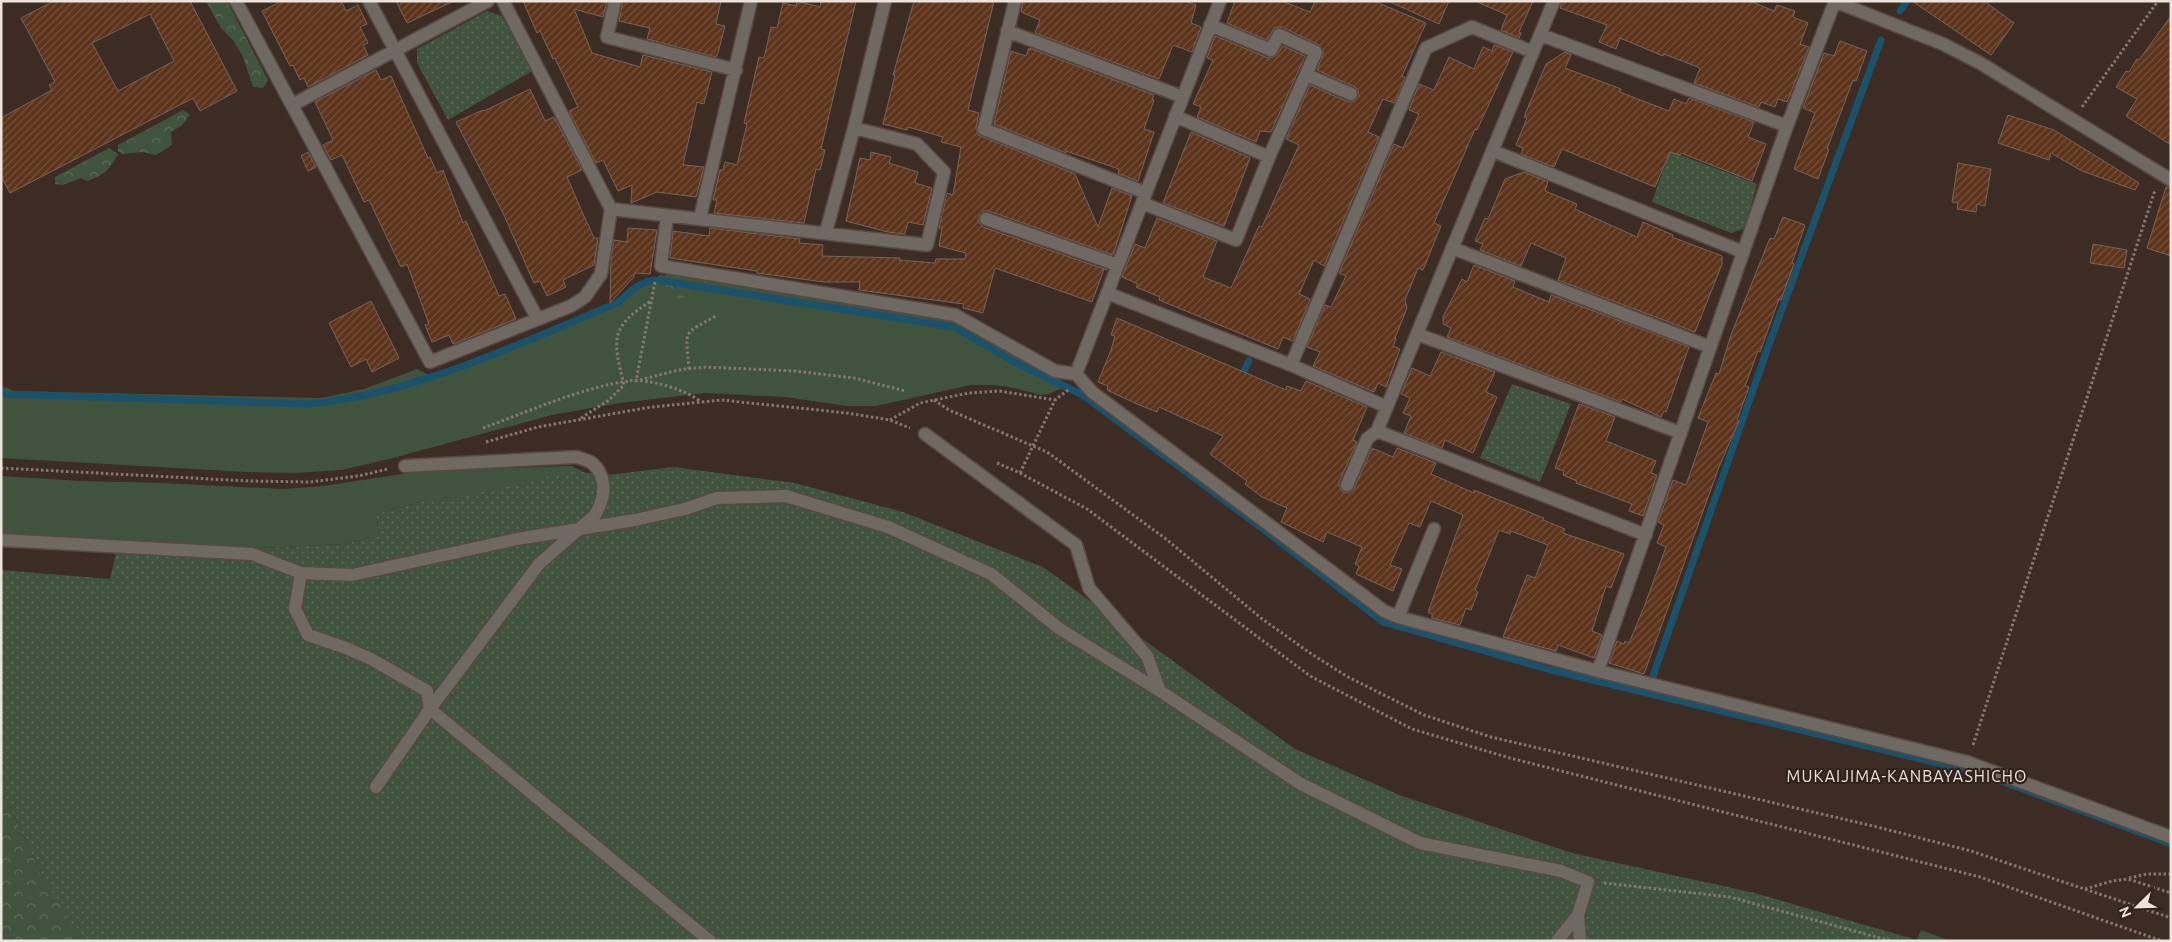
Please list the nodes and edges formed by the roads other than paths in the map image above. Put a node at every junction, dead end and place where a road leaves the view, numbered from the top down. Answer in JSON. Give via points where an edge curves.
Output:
{"nodes":[{"id":1,"x":236,"y":1,"type":"edge"},
{"id":2,"x":369,"y":1,"type":"edge"},
{"id":3,"x":488,"y":1,"type":"edge"},
{"id":4,"x":503,"y":1,"type":"edge"},
{"id":5,"x":615,"y":1,"type":"edge"},
{"id":6,"x":751,"y":1,"type":"edge"},
{"id":7,"x":885,"y":1,"type":"edge"},
{"id":8,"x":1015,"y":1,"type":"edge"},
{"id":9,"x":1554,"y":1,"type":"edge"},
{"id":10,"x":1835,"y":1,"type":"edge"},
{"id":11,"x":1218,"y":2,"type":"edge"},
{"id":12,"x":1210,"y":25,"type":"junction"},
{"id":13,"x":1007,"y":31,"type":"junction"},
{"id":14,"x":1541,"y":35,"type":"junction"},
{"id":15,"x":395,"y":51,"type":"junction"},
{"id":16,"x":1533,"y":52,"type":"junction"},
{"id":17,"x":736,"y":70,"type":"junction"},
{"id":18,"x":1306,"y":75,"type":"junction"},
{"id":19,"x":1351,"y":94,"type":"dead end"},
{"id":20,"x":1183,"y":97,"type":"junction"},
{"id":21,"x":292,"y":105,"type":"junction"},
{"id":22,"x":1176,"y":116,"type":"junction"},
{"id":23,"x":1787,"y":126,"type":"junction"},
{"id":24,"x":854,"y":128,"type":"junction"},
{"id":25,"x":1493,"y":151,"type":"junction"},
{"id":26,"x":1269,"y":157,"type":"junction"},
{"id":27,"x":2166,"y":176,"type":"edge"},
{"id":28,"x":1144,"y":198,"type":"junction"},
{"id":29,"x":611,"y":209,"type":"junction"},
{"id":30,"x":667,"y":216,"type":"junction"},
{"id":31,"x":700,"y":218,"type":"junction"},
{"id":32,"x":986,"y":219,"type":"dead end"},
{"id":33,"x":826,"y":232,"type":"junction"},
{"id":34,"x":1452,"y":248,"type":"junction"},
{"id":35,"x":1743,"y":252,"type":"junction"},
{"id":36,"x":1118,"y":265,"type":"junction"},
{"id":37,"x":1107,"y":293,"type":"junction"},
{"id":38,"x":537,"y":318,"type":"junction"},
{"id":39,"x":1417,"y":334,"type":"junction"},
{"id":40,"x":1710,"y":347,"type":"junction"},
{"id":41,"x":1291,"y":365,"type":"junction"},
{"id":42,"x":1076,"y":374,"type":"junction"},
{"id":43,"x":1387,"y":407,"type":"junction"},
{"id":44,"x":1377,"y":430,"type":"junction"},
{"id":45,"x":1681,"y":432,"type":"junction"},
{"id":46,"x":925,"y":434,"type":"dead end"},
{"id":47,"x":405,"y":466,"type":"dead end"},
{"id":48,"x":1348,"y":485,"type":"dead end"},
{"id":49,"x":1434,"y":529,"type":"dead end"},
{"id":50,"x":578,"y":530,"type":"junction"},
{"id":51,"x":1646,"y":535,"type":"junction"},
{"id":52,"x":1,"y":540,"type":"edge"},
{"id":53,"x":301,"y":573,"type":"junction"},
{"id":54,"x":1398,"y":616,"type":"junction"},
{"id":55,"x":1598,"y":671,"type":"junction"},
{"id":56,"x":1160,"y":690,"type":"junction"},
{"id":57,"x":430,"y":709,"type":"junction"},
{"id":58,"x":376,"y":787,"type":"dead end"},
{"id":59,"x":2171,"y":837,"type":"edge"},
{"id":60,"x":1578,"y":915,"type":"junction"},
{"id":61,"x":710,"y":941,"type":"edge"},
{"id":62,"x":1557,"y":941,"type":"edge"},
{"id":63,"x":1580,"y":941,"type":"edge"}],
"edges":[{"from":1,"to":21,"type":"street"},
{"from":2,"to":15,"type":"street"},
{"from":3,"to":15,"type":"street"},
{"from":4,"to":29,"type":"street"},
{"from":5,"to":17,"type":"street","via":[[607,37]]},
{"from":6,"to":17,"type":"street"},
{"from":7,"to":24,"type":"street"},
{"from":8,"to":13,"type":"street"},
{"from":9,"to":14,"type":"street"},
{"from":10,"to":23,"type":"street"},
{"from":10,"to":27,"type":"street","via":[[1942,44],[1980,63]]},
{"from":11,"to":12,"type":"street"},
{"from":12,"to":18,"type":"street","via":[[1270,50],[1279,35],[1316,52]]},
{"from":12,"to":20,"type":"street"},
{"from":13,"to":20,"type":"street"},
{"from":13,"to":28,"type":"street","via":[[984,129]]},
{"from":14,"to":16,"type":"street"},
{"from":14,"to":23,"type":"street"},
{"from":15,"to":21,"type":"street"},
{"from":15,"to":38,"type":"street"},
{"from":16,"to":25,"type":"street"},
{"from":16,"to":41,"type":"street","via":[[1472,27],[1426,48]]},
{"from":17,"to":31,"type":"street"},
{"from":18,"to":19,"type":"street"},
{"from":18,"to":26,"type":"street"},
{"from":20,"to":22,"type":"street"},
{"from":21,"to":38,"type":"street","via":[[430,362]]},
{"from":22,"to":26,"type":"street"},
{"from":22,"to":28,"type":"street"},
{"from":23,"to":35,"type":"street"},
{"from":24,"to":33,"type":"street"},
{"from":24,"to":33,"type":"street","via":[[916,144],[944,172],[927,245]]},
{"from":25,"to":34,"type":"street"},
{"from":25,"to":35,"type":"street"},
{"from":26,"to":28,"type":"street","via":[[1236,240]]},
{"from":28,"to":36,"type":"street"},
{"from":29,"to":30,"type":"street"},
{"from":29,"to":38,"type":"street","via":[[601,274],[591,289],[570,306]]},
{"from":30,"to":31,"type":"street"},
{"from":30,"to":42,"type":"street","via":[[661,266],[956,315],[1055,371]]},
{"from":31,"to":33,"type":"street"},
{"from":32,"to":36,"type":"street"},
{"from":34,"to":39,"type":"street"},
{"from":34,"to":40,"type":"street"},
{"from":35,"to":40,"type":"street"},
{"from":36,"to":37,"type":"street"},
{"from":37,"to":41,"type":"street"},
{"from":37,"to":42,"type":"street"},
{"from":39,"to":43,"type":"street"},
{"from":39,"to":45,"type":"street"},
{"from":40,"to":45,"type":"street"},
{"from":41,"to":43,"type":"street"},
{"from":42,"to":54,"type":"street","via":[[1092,392],[1384,611]]},
{"from":43,"to":44,"type":"street"},
{"from":44,"to":48,"type":"street","via":[[1368,438]]},
{"from":44,"to":51,"type":"street"},
{"from":45,"to":51,"type":"street"},
{"from":46,"to":56,"type":"street","via":[[1076,544],[1089,588],[1147,656]]},
{"from":47,"to":50,"type":"street","via":[[577,457],[592,463],[600,475],[604,491],[595,515]]},
{"from":49,"to":54,"type":"street"},
{"from":50,"to":53,"type":"street","via":[[518,539],[352,575]]},
{"from":50,"to":56,"type":"street","via":[[685,509],[718,498],[786,496],[888,526],[990,574],[1060,629]]},
{"from":50,"to":57,"type":"street","via":[[539,564]]},
{"from":51,"to":55,"type":"street"},
{"from":52,"to":53,"type":"street","via":[[252,554]]},
{"from":53,"to":57,"type":"street","via":[[295,609],[308,635],[372,659],[426,691]]},
{"from":54,"to":55,"type":"street"},
{"from":55,"to":59,"type":"street","via":[[1968,762]]},
{"from":56,"to":60,"type":"street","via":[[1301,784],[1420,843],[1561,871],[1588,882]]},
{"from":57,"to":58,"type":"street"},
{"from":57,"to":61,"type":"street"},
{"from":60,"to":62,"type":"street"},
{"from":60,"to":63,"type":"street"}]}
